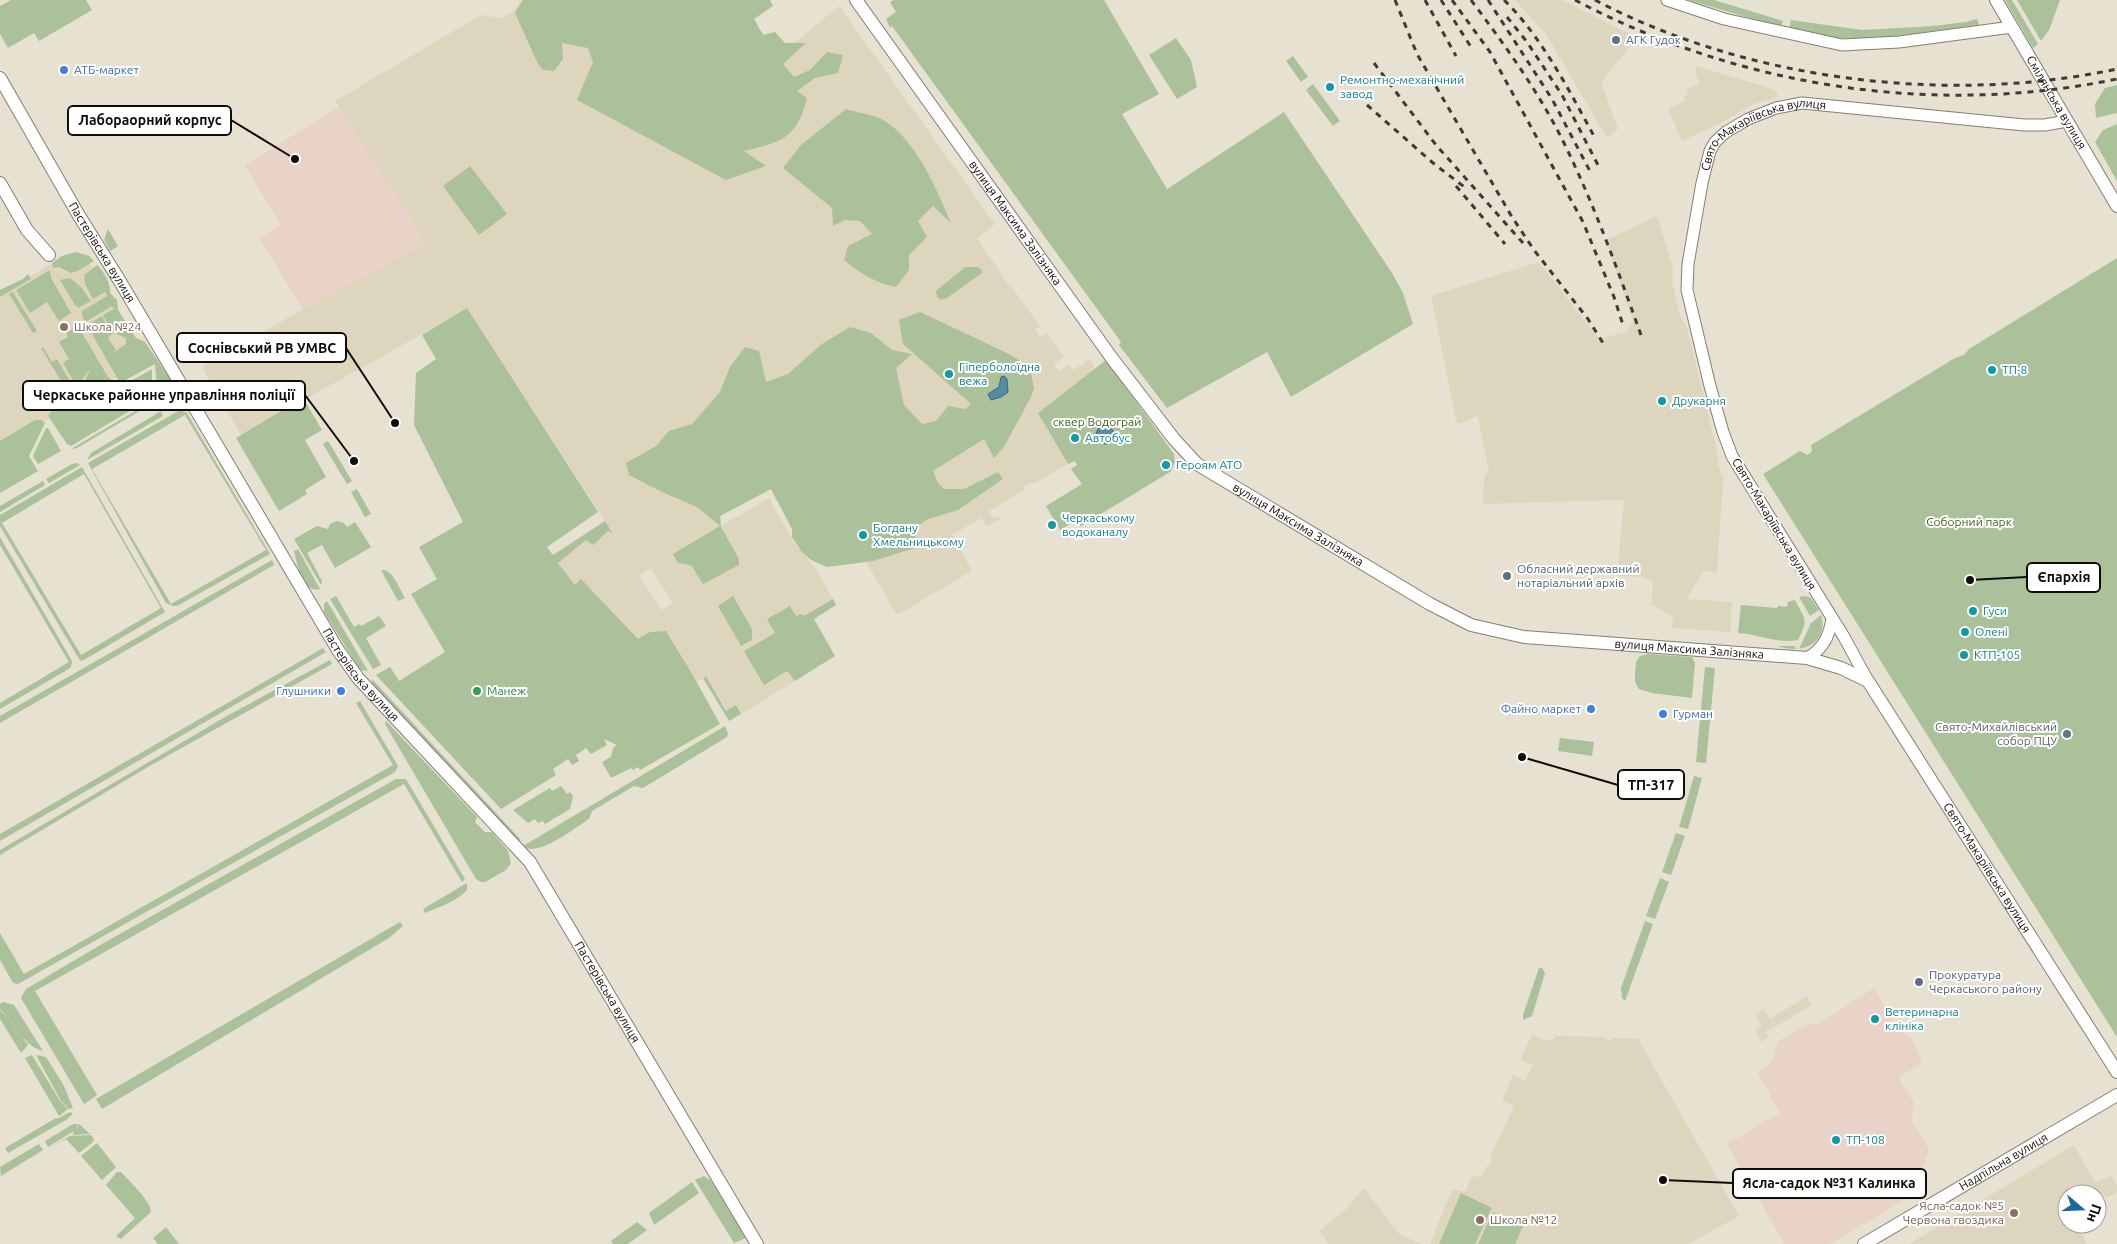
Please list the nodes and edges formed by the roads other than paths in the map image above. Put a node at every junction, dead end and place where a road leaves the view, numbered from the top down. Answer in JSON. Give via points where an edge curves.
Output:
{"nodes":[{"id":1,"x":856,"y":0,"type":"edge"},
{"id":2,"x":1667,"y":0,"type":"edge"},
{"id":3,"x":1996,"y":0,"type":"edge"},
{"id":4,"x":2012,"y":27,"type":"junction"},
{"id":5,"x":0,"y":78,"type":"edge"},
{"id":6,"x":2067,"y":121,"type":"junction"},
{"id":7,"x":0,"y":183,"type":"edge"},
{"id":8,"x":2117,"y":206,"type":"edge"},
{"id":9,"x":49,"y":255,"type":"dead end"},
{"id":10,"x":1832,"y":619,"type":"junction"},
{"id":11,"x":1807,"y":658,"type":"junction"},
{"id":12,"x":1868,"y":682,"type":"junction"},
{"id":13,"x":2117,"y":1072,"type":"edge"},
{"id":14,"x":2117,"y":1095,"type":"edge"},
{"id":15,"x":757,"y":1244,"type":"edge"},
{"id":16,"x":1864,"y":1244,"type":"edge"}],
"edges":[{"from":1,"to":11,"type":"main road","name":"вулиця Максима Залізняка","via":[[1111,357],[1197,464],[1436,607],[1478,627],[1524,637]]},
{"from":2,"to":4,"type":"street","via":[[1724,19],[1842,45],[1899,42]]},
{"from":3,"to":4,"type":"main road","name":"Смілянська вулиця"},
{"from":4,"to":6,"type":"main road","name":"Смілянська вулиця"},
{"from":5,"to":15,"type":"main road","name":"Пастерівська вулиця","via":[[338,650],[358,678],[530,862]]},
{"from":6,"to":8,"type":"main road","name":"Смілянська вулиця"},
{"from":6,"to":10,"type":"street","name":"Свято-Макаріївська вулиця","via":[[2024,124],[1802,103],[1776,108],[1748,119],[1720,137],[1712,147],[1702,183],[1688,264],[1687,290],[1693,322],[1732,456]]},
{"from":7,"to":9,"type":"main road","via":[[27,230]]},
{"from":10,"to":11,"type":"street","via":[[1824,644]]},
{"from":10,"to":12,"type":"street","name":"Свято-Макаріївська вулиця"},
{"from":11,"to":12,"type":"main road","name":"вулиця Максима Залізняка","via":[[1841,668]]},
{"from":12,"to":13,"type":"main road","name":"Свято-Макаріївська вулиця"},
{"from":14,"to":16,"type":"main road","name":"Надпільна вулиця"}]}
